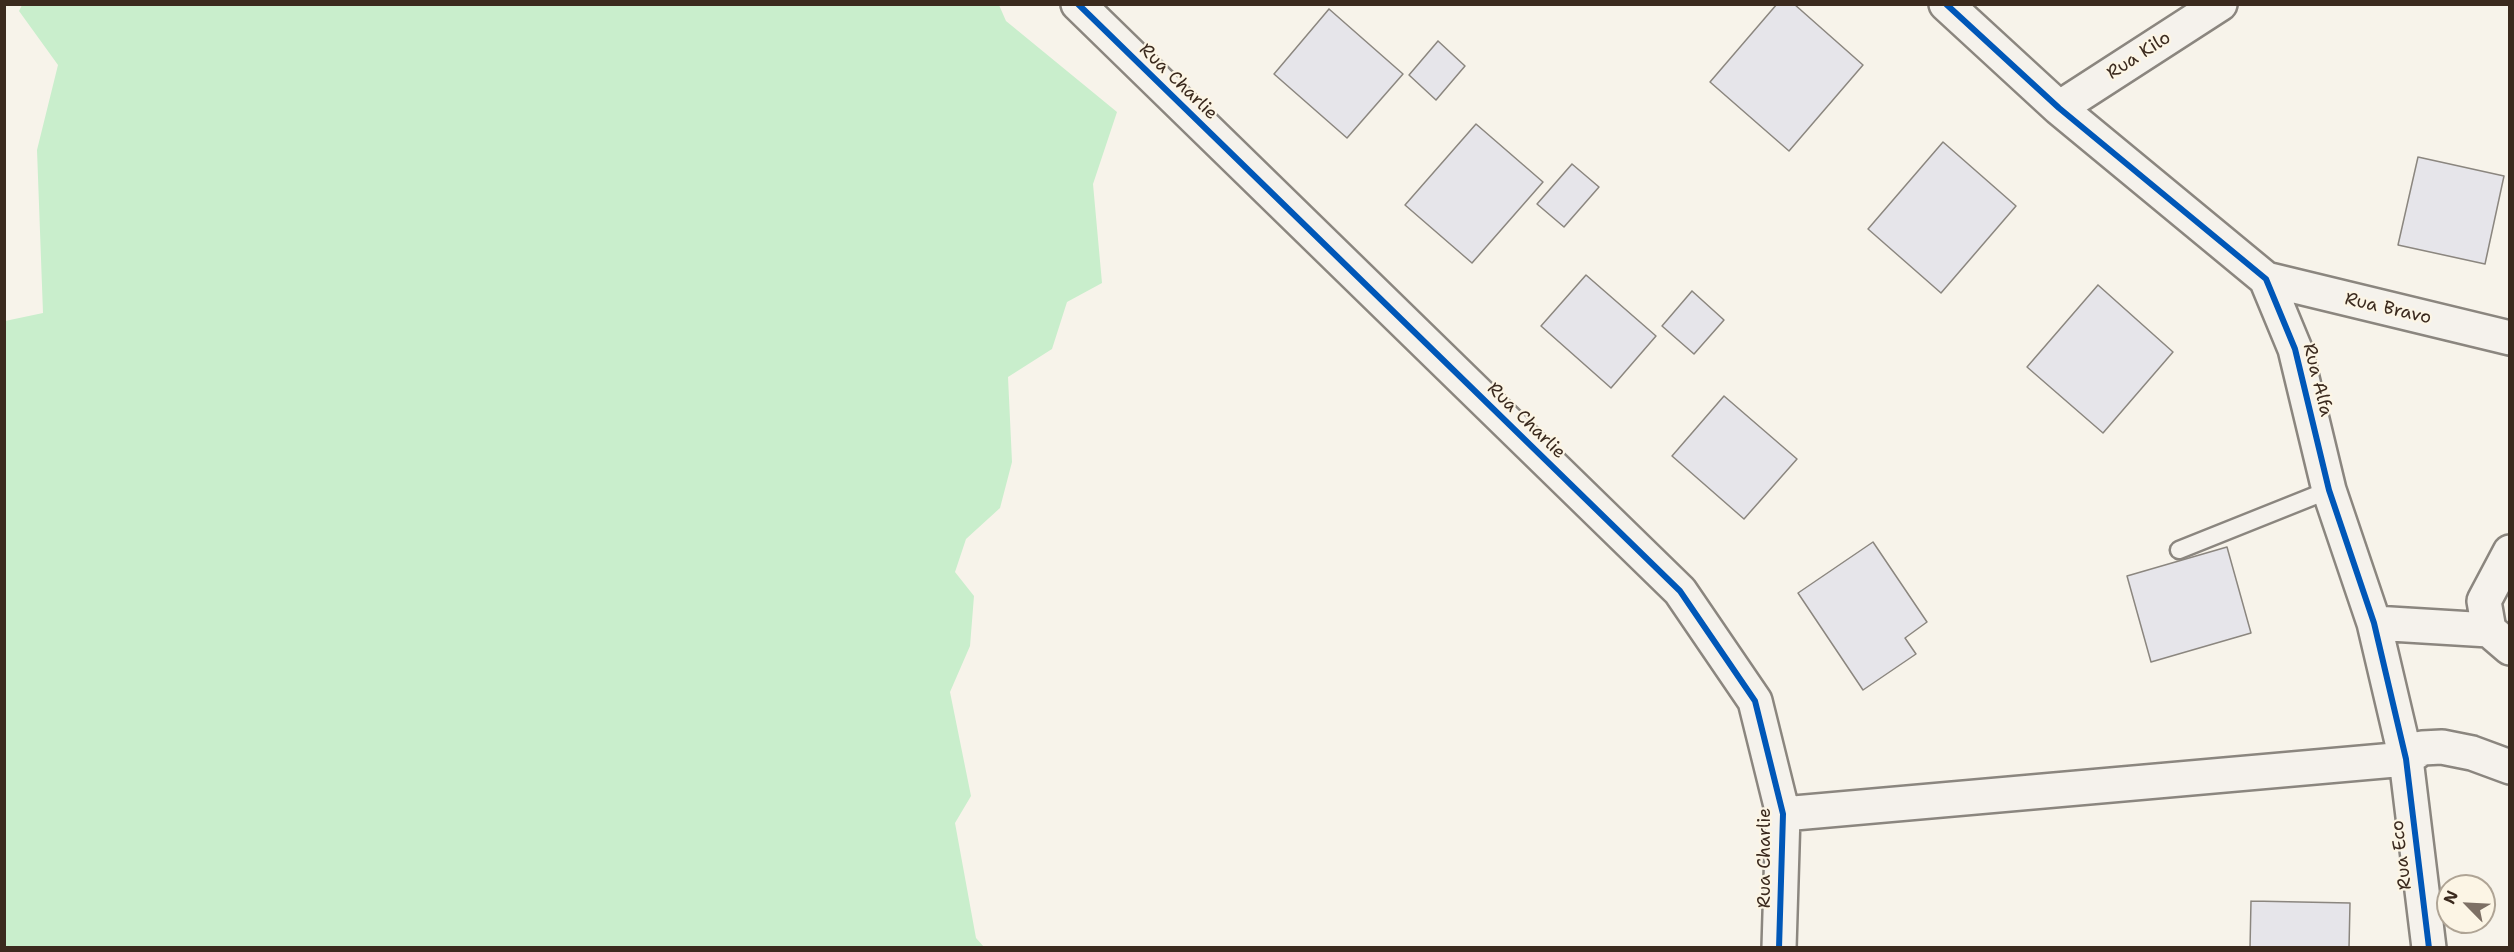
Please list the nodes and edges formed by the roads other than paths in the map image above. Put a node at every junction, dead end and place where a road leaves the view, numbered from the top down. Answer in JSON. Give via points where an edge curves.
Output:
{"nodes":[{"id":1,"x":1077,"y":4,"type":"edge"},
{"id":2,"x":1946,"y":4,"type":"edge"},
{"id":3,"x":2220,"y":4,"type":"edge"},
{"id":4,"x":2059,"y":108,"type":"junction"},
{"id":5,"x":2266,"y":279,"type":"junction"},
{"id":6,"x":2510,"y":338,"type":"edge"},
{"id":7,"x":2329,"y":490,"type":"junction"},
{"id":8,"x":2179,"y":550,"type":"dead end"},
{"id":9,"x":2510,"y":552,"type":"edge"},
{"id":10,"x":2374,"y":623,"type":"junction"},
{"id":11,"x":2499,"y":639,"type":"edge"},
{"id":12,"x":2406,"y":759,"type":"junction"},
{"id":13,"x":2510,"y":767,"type":"edge"},
{"id":14,"x":1783,"y":814,"type":"junction"},
{"id":15,"x":1779,"y":948,"type":"edge"},
{"id":16,"x":2428,"y":948,"type":"edge"}],
"edges":[{"from":1,"to":14,"type":"street","name":"Rua Charlie","via":[[1680,591],[1755,701]]},
{"from":2,"to":4,"type":"street","name":"Rua Alfa"},
{"from":3,"to":4,"type":"street","name":"Rua Kilo"},
{"from":4,"to":5,"type":"street","name":"Rua Alfa"},
{"from":5,"to":6,"type":"street","name":"Rua Bravo"},
{"from":5,"to":7,"type":"street","name":"Rua Alfa","via":[[2295,349]]},
{"from":7,"to":8,"type":"lane"},
{"from":7,"to":10,"type":"street","name":"Rua Alfa"},
{"from":9,"to":11,"type":"street","via":[[2484,601]]},
{"from":10,"to":11,"type":"street"},
{"from":10,"to":12,"type":"street","name":"Rua Alfa"},
{"from":12,"to":13,"type":"street","via":[[2422,748],[2442,747]]},
{"from":12,"to":14,"type":"street"},
{"from":12,"to":16,"type":"street","name":"Rua Eco"},
{"from":14,"to":15,"type":"street","name":"Rua Charlie"}]}
